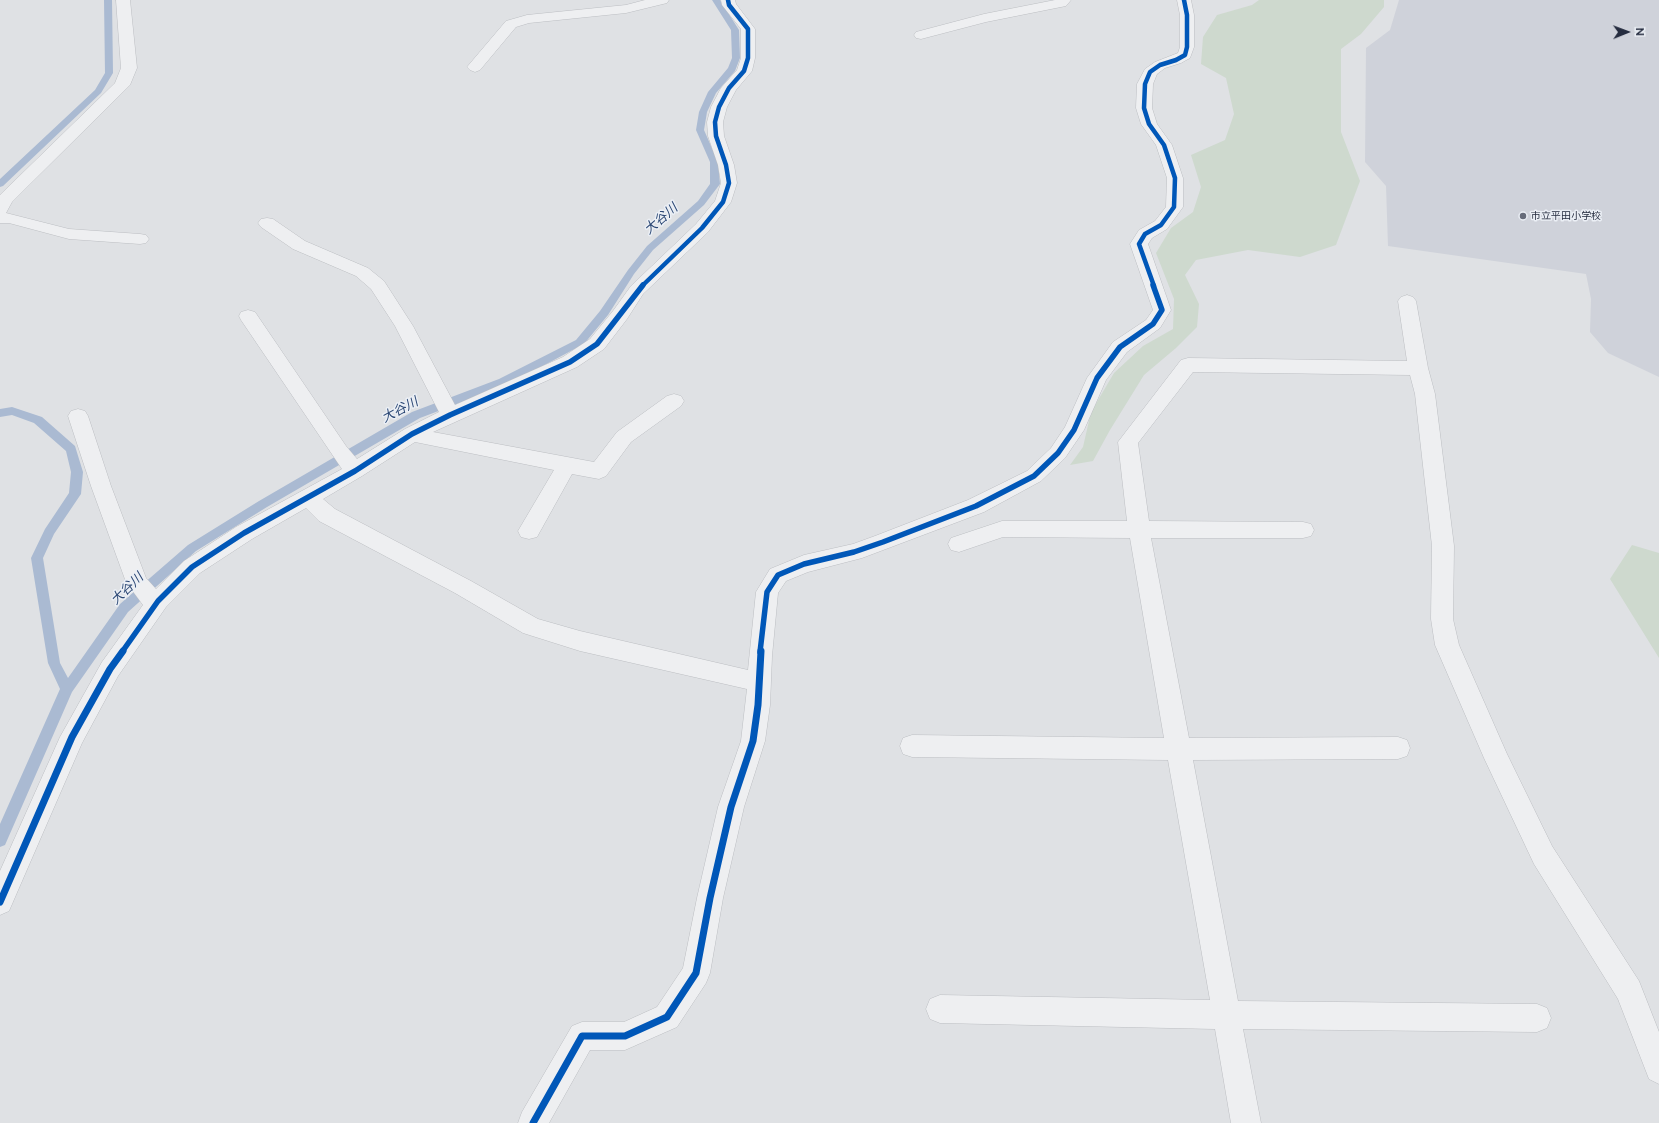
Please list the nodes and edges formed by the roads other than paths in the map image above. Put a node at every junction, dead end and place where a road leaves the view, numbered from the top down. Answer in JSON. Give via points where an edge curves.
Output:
{"nodes":[{"id":1,"x":123,"y":0,"type":"edge"},
{"id":2,"x":662,"y":0,"type":"edge"},
{"id":3,"x":728,"y":0,"type":"edge"},
{"id":4,"x":1064,"y":0,"type":"edge"},
{"id":5,"x":1184,"y":0,"type":"edge"},
{"id":6,"x":921,"y":35,"type":"dead end"},
{"id":7,"x":475,"y":67,"type":"dead end"},
{"id":8,"x":0,"y":209,"type":"edge"},
{"id":9,"x":0,"y":218,"type":"edge"},
{"id":10,"x":267,"y":223,"type":"dead end"},
{"id":11,"x":140,"y":239,"type":"dead end"},
{"id":12,"x":1407,"y":301,"type":"dead end"},
{"id":13,"x":248,"y":316,"type":"dead end"},
{"id":14,"x":1418,"y":368,"type":"junction"},
{"id":15,"x":674,"y":401,"type":"dead end"},
{"id":16,"x":445,"y":406,"type":"junction"},
{"id":17,"x":78,"y":416,"type":"dead end"},
{"id":18,"x":412,"y":434,"type":"junction"},
{"id":19,"x":348,"y":462,"type":"junction"},
{"id":20,"x":567,"y":465,"type":"junction"},
{"id":21,"x":307,"y":498,"type":"junction"},
{"id":22,"x":1139,"y":530,"type":"junction"},
{"id":23,"x":1303,"y":530,"type":"dead end"},
{"id":24,"x":530,"y":531,"type":"dead end"},
{"id":25,"x":958,"y":544,"type":"dead end"},
{"id":26,"x":148,"y":594,"type":"junction"},
{"id":27,"x":759,"y":681,"type":"junction"},
{"id":28,"x":912,"y":746,"type":"dead end"},
{"id":29,"x":1398,"y":748,"type":"dead end"},
{"id":30,"x":1179,"y":749,"type":"junction"},
{"id":31,"x":0,"y":902,"type":"edge"},
{"id":32,"x":940,"y":1009,"type":"dead end"},
{"id":33,"x":1226,"y":1015,"type":"junction"},
{"id":34,"x":1537,"y":1018,"type":"dead end"},
{"id":35,"x":1659,"y":1069,"type":"edge"},
{"id":36,"x":533,"y":1123,"type":"edge"},
{"id":37,"x":1246,"y":1123,"type":"edge"}],
"edges":[{"from":1,"to":8,"type":"street","via":[[129,68],[122,86],[23,181]]},
{"from":2,"to":7,"type":"street","via":[[626,9],[527,18],[511,24]]},
{"from":3,"to":16,"type":"street","via":[[729,5],[748,29],[748,58],[744,71],[728,88],[715,122],[716,136],[729,183],[723,202],[702,228],[637,290],[597,344],[570,362],[509,390]]},
{"from":4,"to":6,"type":"street"},
{"from":5,"to":27,"type":"street","via":[[1187,15],[1185,55],[1160,64],[1150,72],[1145,84],[1144,108],[1149,124],[1164,145],[1175,178],[1174,207],[1161,225],[1146,234],[1140,244],[1162,310],[1153,324],[1120,348],[1098,378],[1074,430],[1058,453],[1034,476],[976,506],[883,542],[804,564],[778,575],[767,592]]},
{"from":9,"to":11,"type":"street","via":[[9,218],[69,234]]},
{"from":10,"to":16,"type":"street","via":[[299,245],[362,272],[378,285],[404,326]]},
{"from":12,"to":14,"type":"street"},
{"from":13,"to":19,"type":"street"},
{"from":14,"to":22,"type":"street","via":[[1188,365],[1128,442]]},
{"from":14,"to":35,"type":"street","via":[[1425,394],[1443,546],[1442,619],[1447,645],[1496,758],[1543,855],[1628,991]]},
{"from":15,"to":20,"type":"street","via":[[624,437],[599,471]]},
{"from":16,"to":18,"type":"street"},
{"from":17,"to":26,"type":"street","via":[[101,486]]},
{"from":18,"to":19,"type":"street"},
{"from":18,"to":20,"type":"street"},
{"from":19,"to":21,"type":"street"},
{"from":20,"to":24,"type":"street"},
{"from":21,"to":26,"type":"street","via":[[244,533]]},
{"from":21,"to":27,"type":"street","via":[[327,515],[531,626],[580,641],[743,680]]},
{"from":22,"to":23,"type":"street"},
{"from":22,"to":25,"type":"street","via":[[1002,530]]},
{"from":22,"to":30,"type":"street"},
{"from":26,"to":31,"type":"street","via":[[72,737]]},
{"from":27,"to":36,"type":"street","via":[[753,741],[731,807],[696,973],[667,1017],[625,1036],[582,1036]]},
{"from":28,"to":30,"type":"street"},
{"from":29,"to":30,"type":"street"},
{"from":30,"to":33,"type":"street"},
{"from":32,"to":33,"type":"street"},
{"from":33,"to":34,"type":"street"},
{"from":33,"to":37,"type":"street"}]}
